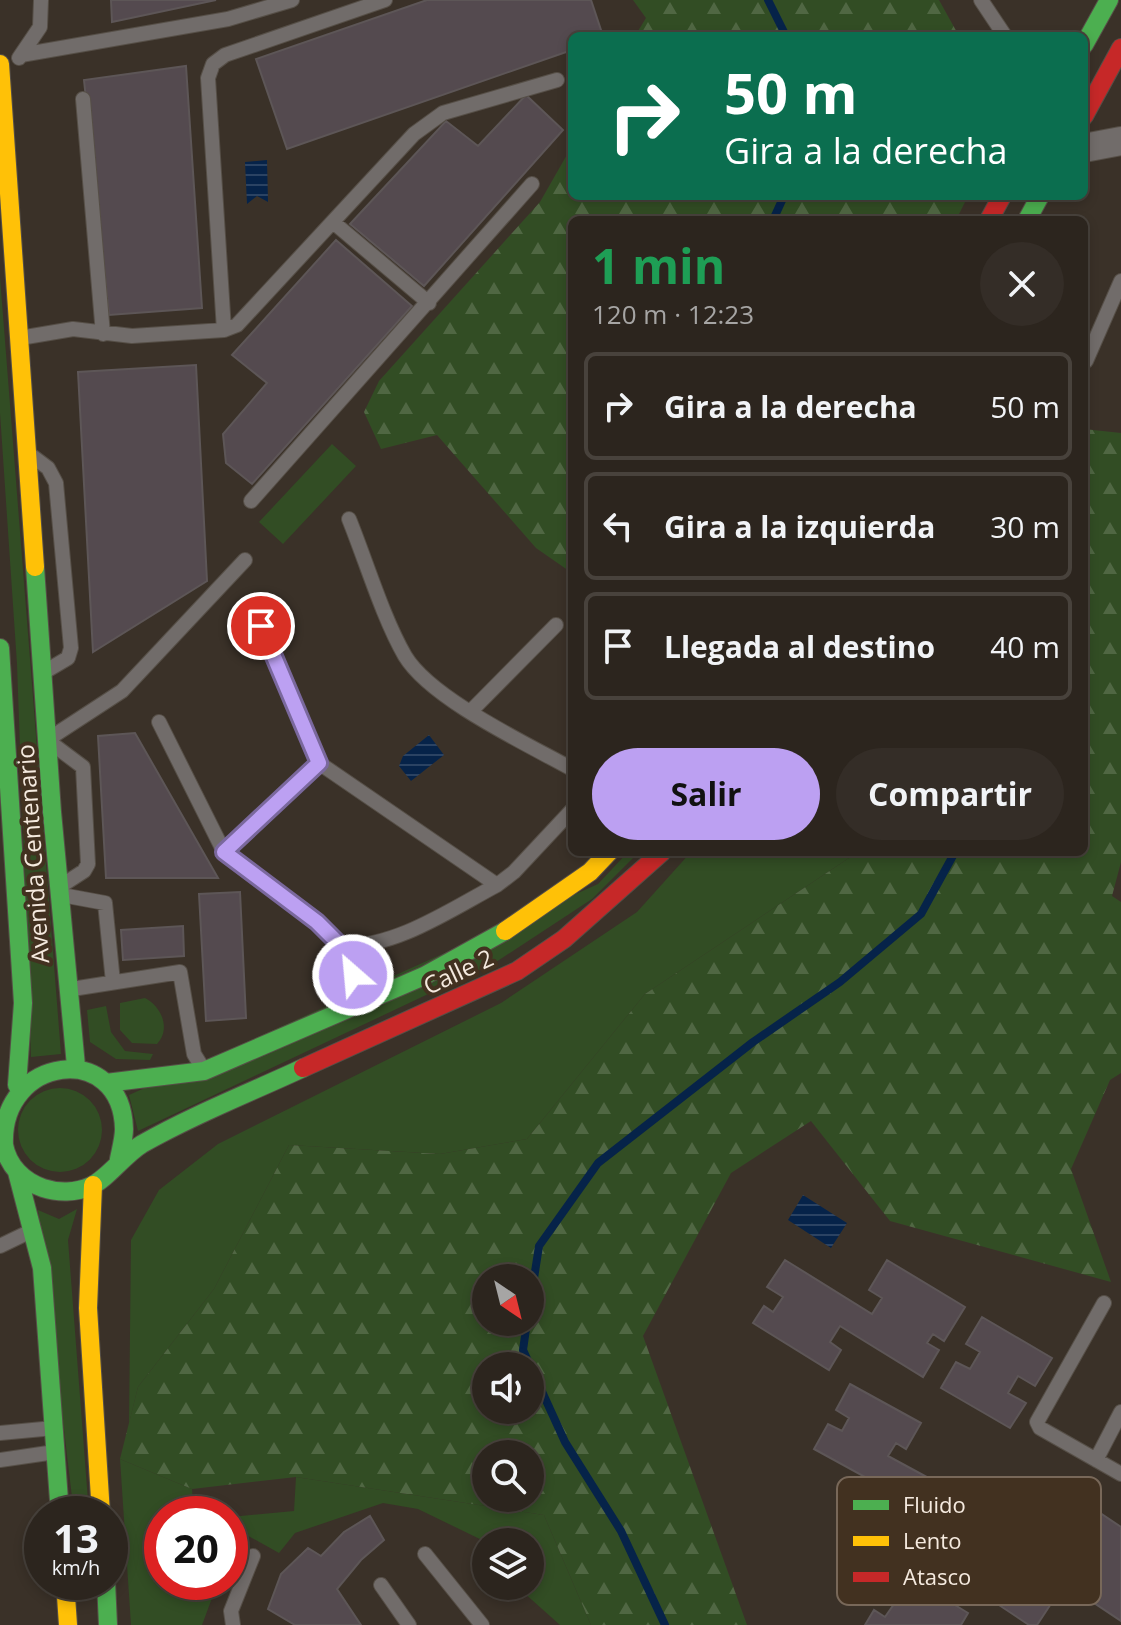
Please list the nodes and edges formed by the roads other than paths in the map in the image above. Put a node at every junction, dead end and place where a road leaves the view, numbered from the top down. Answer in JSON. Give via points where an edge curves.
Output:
{"nodes":[{"id":1,"x":41,"y":0,"type":"edge"},
{"id":2,"x":292,"y":0,"type":"edge"},
{"id":3,"x":385,"y":0,"type":"edge"},
{"id":4,"x":981,"y":0,"type":"edge"},
{"id":5,"x":1109,"y":0,"type":"edge"},
{"id":6,"x":1002,"y":32,"type":"edge"},
{"id":7,"x":1088,"y":38,"type":"edge"},
{"id":8,"x":1121,"y":48,"type":"edge"},
{"id":9,"x":21,"y":55,"type":"junction"},
{"id":10,"x":0,"y":64,"type":"edge"},
{"id":11,"x":557,"y":80,"type":"dead end"},
{"id":12,"x":2,"y":85,"type":"edge"},
{"id":13,"x":83,"y":99,"type":"dead end"},
{"id":14,"x":1088,"y":109,"type":"edge"},
{"id":15,"x":1121,"y":141,"type":"edge"},
{"id":16,"x":1088,"y":147,"type":"edge"},
{"id":17,"x":532,"y":184,"type":"dead end"},
{"id":18,"x":333,"y":222,"type":"junction"},
{"id":19,"x":1121,"y":281,"type":"edge"},
{"id":20,"x":429,"y":303,"type":"junction"},
{"id":21,"x":224,"y":330,"type":"junction"},
{"id":22,"x":103,"y":334,"type":"junction"},
{"id":23,"x":19,"y":338,"type":"junction"},
{"id":24,"x":1088,"y":356,"type":"edge"},
{"id":25,"x":27,"y":453,"type":"junction"},
{"id":26,"x":251,"y":501,"type":"dead end"},
{"id":27,"x":349,"y":519,"type":"dead end"},
{"id":28,"x":245,"y":560,"type":"dead end"},
{"id":29,"x":556,"y":625,"type":"dead end"},
{"id":30,"x":261,"y":626,"type":"dead end"},
{"id":31,"x":0,"y":648,"type":"edge"},
{"id":32,"x":42,"y":674,"type":"junction"},
{"id":33,"x":471,"y":711,"type":"junction"},
{"id":34,"x":159,"y":722,"type":"dead end"},
{"id":35,"x":47,"y":740,"type":"junction"},
{"id":36,"x":319,"y":763,"type":"junction"},
{"id":37,"x":568,"y":767,"type":"edge"},
{"id":38,"x":4,"y":790,"type":"edge"},
{"id":39,"x":568,"y":814,"type":"edge"},
{"id":40,"x":224,"y":852,"type":"junction"},
{"id":41,"x":605,"y":856,"type":"edge"},
{"id":42,"x":658,"y":856,"type":"edge"},
{"id":43,"x":497,"y":885,"type":"junction"},
{"id":44,"x":59,"y":891,"type":"junction"},
{"id":45,"x":341,"y":946,"type":"junction"},
{"id":46,"x":113,"y":982,"type":"junction"},
{"id":47,"x":66,"y":990,"type":"junction"},
{"id":48,"x":374,"y":998,"type":"junction"},
{"id":49,"x":76,"y":1066,"type":"junction"},
{"id":50,"x":204,"y":1071,"type":"junction"},
{"id":51,"x":106,"y":1083,"type":"junction"},
{"id":52,"x":17,"y":1085,"type":"junction"},
{"id":53,"x":119,"y":1159,"type":"junction"},
{"id":54,"x":17,"y":1172,"type":"junction"},
{"id":55,"x":93,"y":1185,"type":"junction"},
{"id":56,"x":33,"y":1230,"type":"junction"},
{"id":57,"x":0,"y":1246,"type":"edge"},
{"id":58,"x":1104,"y":1303,"type":"dead end"},
{"id":59,"x":1121,"y":1412,"type":"edge"},
{"id":60,"x":54,"y":1428,"type":"junction"},
{"id":61,"x":0,"y":1433,"type":"edge"},
{"id":62,"x":56,"y":1452,"type":"junction"},
{"id":63,"x":0,"y":1460,"type":"edge"},
{"id":64,"x":1096,"y":1460,"type":"junction"},
{"id":65,"x":1121,"y":1474,"type":"edge"},
{"id":66,"x":59,"y":1496,"type":"edge"},
{"id":67,"x":100,"y":1496,"type":"edge"},
{"id":68,"x":425,"y":1554,"type":"dead end"},
{"id":69,"x":253,"y":1556,"type":"dead end"},
{"id":70,"x":381,"y":1585,"type":"dead end"},
{"id":71,"x":66,"y":1600,"type":"edge"},
{"id":72,"x":107,"y":1600,"type":"edge"},
{"id":73,"x":68,"y":1625,"type":"edge"},
{"id":74,"x":108,"y":1625,"type":"edge"},
{"id":75,"x":233,"y":1625,"type":"edge"},
{"id":76,"x":409,"y":1625,"type":"edge"},
{"id":77,"x":482,"y":1625,"type":"edge"}],
"edges":[{"from":1,"to":9,"type":"lane","via":[[40,27]]},
{"from":2,"to":9,"type":"lane","via":[[228,19]]},
{"from":3,"to":21,"type":"lane","via":[[225,55],[213,64],[208,78]]},
{"from":4,"to":6,"type":"lane"},
{"from":5,"to":7,"type":"main road"},
{"from":8,"to":14,"type":"main road"},
{"from":9,"to":12,"type":"lane"},
{"from":10,"to":12,"type":"main road","name":"Avenida Centenario"},
{"from":11,"to":18,"type":"lane","via":[[443,113],[414,134]]},
{"from":12,"to":23,"type":"main road","name":"Avenida Centenario"},
{"from":13,"to":22,"type":"lane"},
{"from":15,"to":16,"type":"street"},
{"from":17,"to":20,"type":"lane"},
{"from":18,"to":20,"type":"lane"},
{"from":18,"to":21,"type":"lane","via":[[250,315]]},
{"from":19,"to":24,"type":"lane"},
{"from":20,"to":26,"type":"lane"},
{"from":21,"to":22,"type":"lane"},
{"from":22,"to":23,"type":"lane","via":[[73,329]]},
{"from":23,"to":25,"type":"main road","name":"Avenida Centenario"},
{"from":25,"to":32,"type":"main road","name":"Avenida Centenario"},
{"from":25,"to":32,"type":"lane","via":[[48,468],[56,483],[71,648],[68,658]]},
{"from":27,"to":33,"type":"lane","via":[[405,656],[421,676]]},
{"from":28,"to":35,"type":"lane","via":[[122,691]]},
{"from":29,"to":33,"type":"lane"},
{"from":30,"to":36,"type":"lane"},
{"from":31,"to":38,"type":"main road","name":"Avenida Centenario"},
{"from":32,"to":35,"type":"main road","name":"Avenida Centenario"},
{"from":33,"to":37,"type":"lane"},
{"from":34,"to":40,"type":"lane"},
{"from":35,"to":44,"type":"main road","name":"Avenida Centenario"},
{"from":35,"to":44,"type":"lane","via":[[83,767],[88,864]]},
{"from":36,"to":40,"type":"lane"},
{"from":36,"to":43,"type":"lane"},
{"from":38,"to":52,"type":"main road","name":"Avenida Centenario","via":[[18,888],[23,1003]]},
{"from":39,"to":43,"type":"lane"},
{"from":40,"to":45,"type":"lane"},
{"from":41,"to":48,"type":"main road","name":"Calle 2","via":[[522,921]]},
{"from":42,"to":53,"type":"main road","name":"Calle 2","via":[[575,931],[517,971],[165,1131]]},
{"from":43,"to":45,"type":"lane","via":[[394,937],[367,947]]},
{"from":44,"to":46,"type":"lane","via":[[105,903]]},
{"from":44,"to":47,"type":"main road","name":"Avenida Centenario"},
{"from":45,"to":48,"type":"lane","via":[[351,972]]},
{"from":46,"to":47,"type":"lane"},
{"from":46,"to":50,"type":"lane","via":[[180,972],[194,1054]]},
{"from":47,"to":49,"type":"main road","name":"Avenida Centenario"},
{"from":48,"to":50,"type":"main road","name":"Calle 2"},
{"from":49,"to":51,"type":"main road"},
{"from":49,"to":52,"type":"main road","via":[[37,1073]]},
{"from":50,"to":51,"type":"main road","name":"Calle 2"},
{"from":51,"to":53,"type":"main road","via":[[125,1121]]},
{"from":52,"to":54,"type":"main road","via":[[1,1118],[6,1157]]},
{"from":53,"to":55,"type":"main road"},
{"from":54,"to":55,"type":"main road","via":[[52,1191],[73,1192]]},
{"from":54,"to":56,"type":"main road"},
{"from":55,"to":67,"type":"main road","via":[[87,1290]]},
{"from":56,"to":57,"type":"lane"},
{"from":56,"to":60,"type":"main road","via":[[42,1268]]},
{"from":58,"to":64,"type":"lane","via":[[1037,1422]]},
{"from":59,"to":64,"type":"lane"},
{"from":60,"to":61,"type":"lane"},
{"from":60,"to":62,"type":"main road"},
{"from":62,"to":63,"type":"lane"},
{"from":62,"to":66,"type":"main road"},
{"from":64,"to":65,"type":"lane"},
{"from":68,"to":77,"type":"lane"},
{"from":69,"to":75,"type":"lane","via":[[231,1611]]},
{"from":70,"to":76,"type":"lane"},
{"from":71,"to":73,"type":"main road"},
{"from":72,"to":74,"type":"main road"}]}
